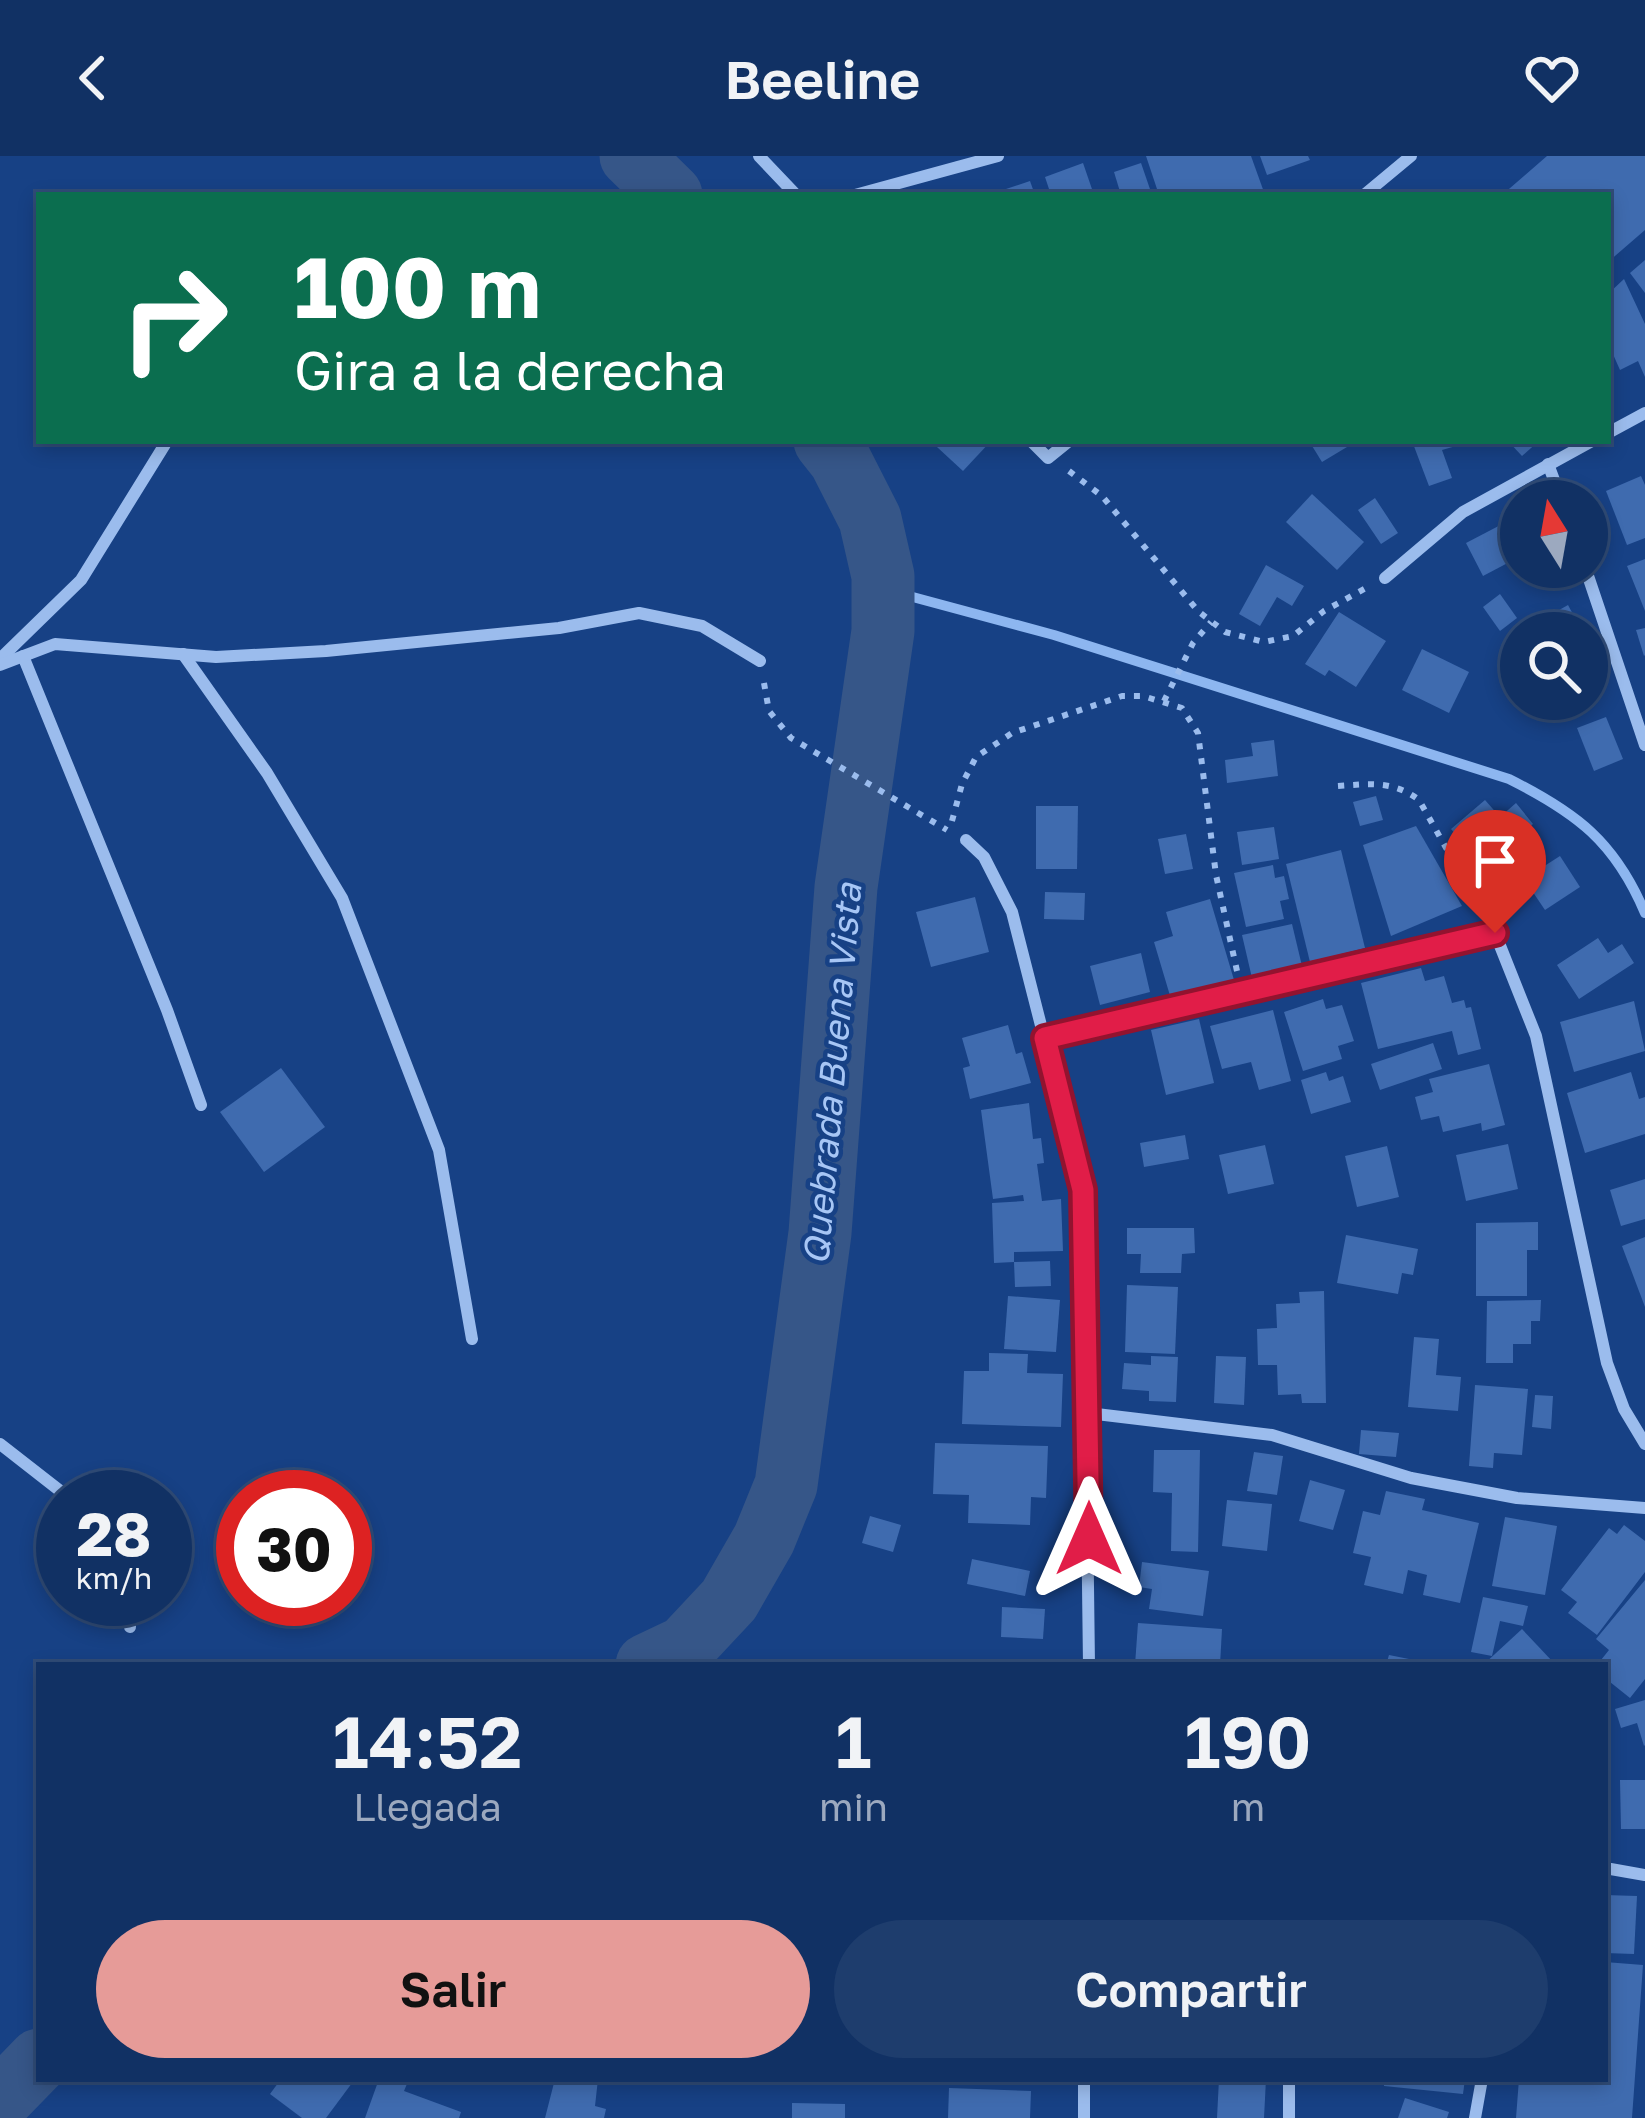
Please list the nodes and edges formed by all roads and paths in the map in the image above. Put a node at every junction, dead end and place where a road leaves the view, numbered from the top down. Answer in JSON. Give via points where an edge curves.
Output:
{"nodes":[{"id":1,"x":759,"y":156,"type":"edge"},
{"id":2,"x":998,"y":156,"type":"edge"},
{"id":3,"x":1411,"y":156,"type":"edge"},
{"id":4,"x":793,"y":192,"type":"edge"},
{"id":5,"x":866,"y":192,"type":"edge"},
{"id":6,"x":1368,"y":192,"type":"edge"},
{"id":7,"x":1645,"y":413,"type":"edge"},
{"id":8,"x":1611,"y":431,"type":"edge"},
{"id":9,"x":164,"y":444,"type":"edge"},
{"id":10,"x":1034,"y":444,"type":"edge"},
{"id":11,"x":1065,"y":444,"type":"edge"},
{"id":12,"x":1586,"y":444,"type":"edge"},
{"id":13,"x":1048,"y":458,"type":"junction"},
{"id":14,"x":1548,"y":464,"type":"junction"},
{"id":15,"x":1554,"y":480,"type":"edge"},
{"id":16,"x":1385,"y":578,"type":"joint"},
{"id":17,"x":1592,"y":588,"type":"edge"},
{"id":18,"x":1211,"y":621,"type":"junction"},
{"id":19,"x":183,"y":654,"type":"junction"},
{"id":20,"x":23,"y":656,"type":"junction"},
{"id":21,"x":0,"y":662,"type":"edge"},
{"id":22,"x":760,"y":662,"type":"joint"},
{"id":23,"x":1164,"y":701,"type":"junction"},
{"id":24,"x":1645,"y":746,"type":"edge"},
{"id":25,"x":1338,"y":786,"type":"dead end"},
{"id":26,"x":966,"y":840,"type":"dead end"},
{"id":27,"x":1495,"y":933,"type":"junction"},
{"id":28,"x":1242,"y":992,"type":"junction"},
{"id":29,"x":1045,"y":1038,"type":"junction"},
{"id":30,"x":201,"y":1105,"type":"dead end"},
{"id":31,"x":472,"y":1339,"type":"dead end"},
{"id":32,"x":1088,"y":1413,"type":"junction"},
{"id":33,"x":0,"y":1444,"type":"edge"},
{"id":34,"x":1645,"y":1444,"type":"edge"},
{"id":35,"x":36,"y":1472,"type":"edge"},
{"id":36,"x":1645,"y":1508,"type":"edge"},
{"id":37,"x":1089,"y":1662,"type":"edge"},
{"id":38,"x":1608,"y":1869,"type":"edge"},
{"id":39,"x":1645,"y":1875,"type":"edge"},
{"id":40,"x":1084,"y":2082,"type":"edge"},
{"id":41,"x":1288,"y":2082,"type":"edge"},
{"id":42,"x":1481,"y":2082,"type":"edge"},
{"id":43,"x":1084,"y":2118,"type":"edge"},
{"id":44,"x":1289,"y":2118,"type":"edge"},
{"id":45,"x":1475,"y":2118,"type":"edge"}],
"edges":[{"from":1,"to":4,"type":"street"},
{"from":2,"to":5,"type":"street"},
{"from":3,"to":6,"type":"street"},
{"from":7,"to":8,"type":"street"},
{"from":9,"to":21,"type":"street","via":[[81,580]]},
{"from":10,"to":13,"type":"street"},
{"from":11,"to":13,"type":"street"},
{"from":12,"to":14,"type":"street"},
{"from":13,"to":18,"type":"path","via":[[1102,496]]},
{"from":14,"to":15,"type":"street"},
{"from":14,"to":16,"type":"street","via":[[1462,512]]},
{"from":16,"to":18,"type":"path","via":[[1293,636],[1264,642]]},
{"from":17,"to":24,"type":"street"},
{"from":18,"to":23,"type":"path"},
{"from":19,"to":20,"type":"street","via":[[55,644]]},
{"from":19,"to":22,"type":"street","via":[[326,651],[639,613],[702,626]]},
{"from":19,"to":31,"type":"street","via":[[342,898],[439,1150]]},
{"from":20,"to":21,"type":"street"},
{"from":20,"to":30,"type":"street"},
{"from":22,"to":23,"type":"path","via":[[769,711],[791,738],[950,831],[968,770],[998,741],[1107,699]]},
{"from":23,"to":28,"type":"path","via":[[1190,715],[1198,733],[1216,875]]},
{"from":25,"to":27,"type":"path","via":[[1388,784],[1418,800]]},
{"from":26,"to":29,"type":"street","via":[[984,856],[1012,912]]},
{"from":27,"to":28,"type":"street"},
{"from":27,"to":34,"type":"street","via":[[1536,1036],[1607,1363]]},
{"from":28,"to":29,"type":"street"},
{"from":29,"to":32,"type":"street","via":[[1083,1190]]},
{"from":32,"to":36,"type":"street","via":[[1272,1435],[1411,1478],[1517,1498]]},
{"from":32,"to":37,"type":"street"},
{"from":33,"to":35,"type":"street"},
{"from":38,"to":39,"type":"street"},
{"from":40,"to":43,"type":"street"},
{"from":41,"to":44,"type":"street"},
{"from":42,"to":45,"type":"street"}]}
